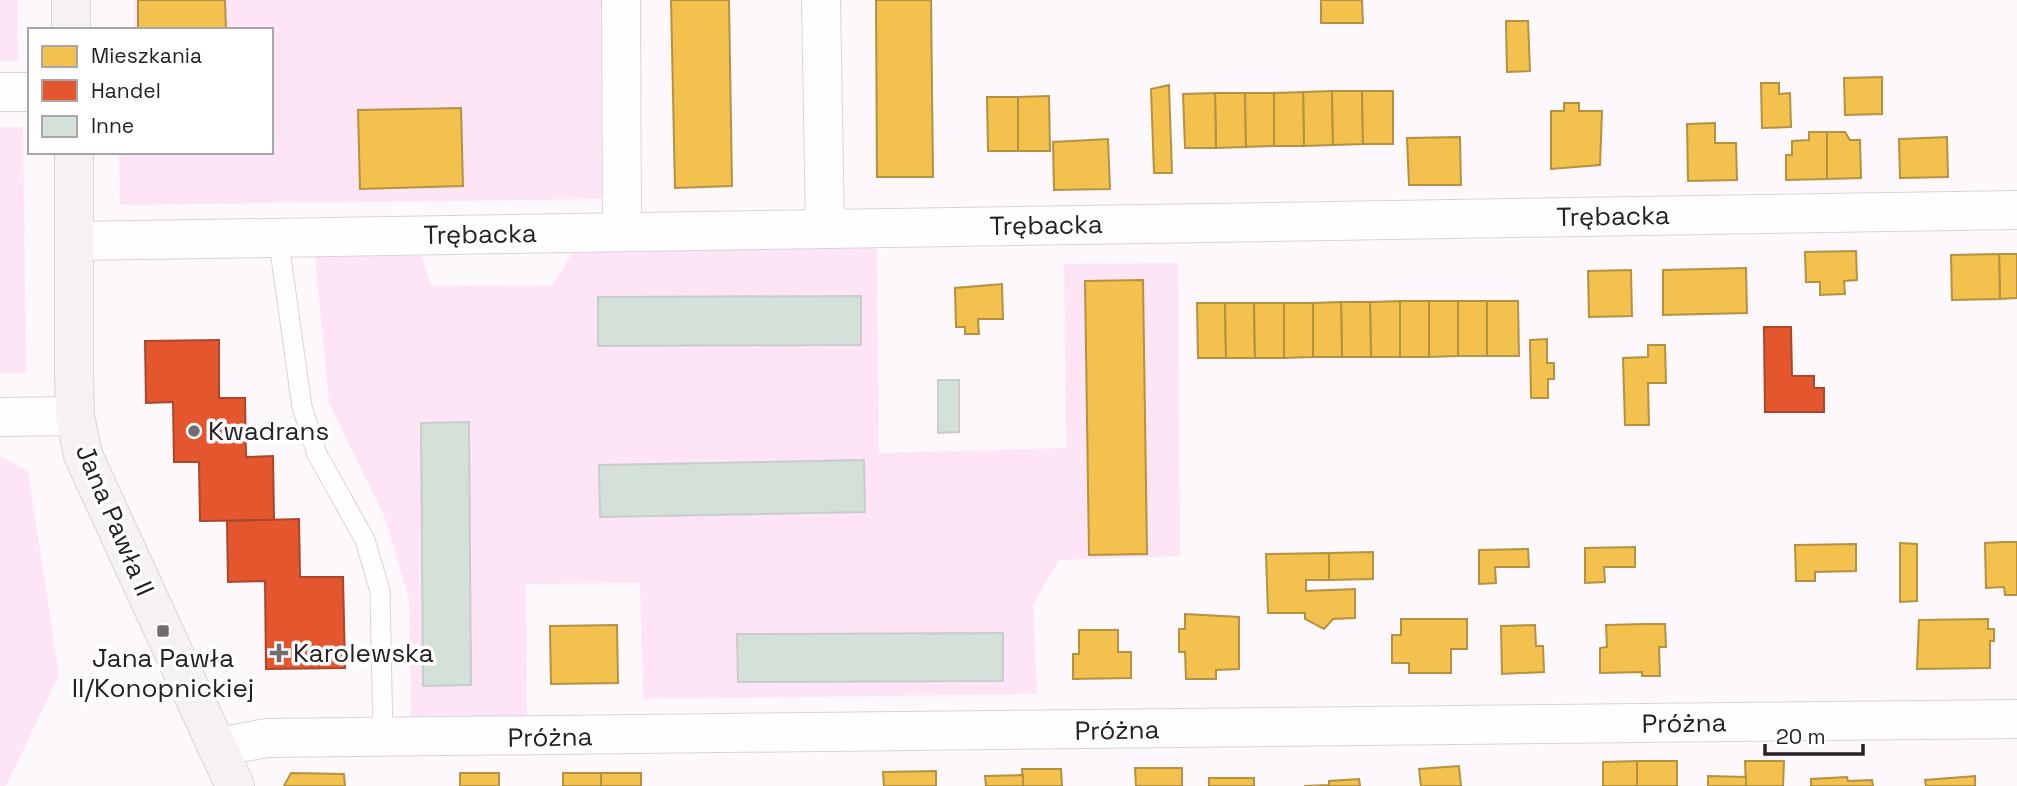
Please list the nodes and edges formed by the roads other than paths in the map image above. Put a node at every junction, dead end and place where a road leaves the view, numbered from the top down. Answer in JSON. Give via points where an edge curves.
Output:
{"nodes":[{"id":1,"x":71,"y":0,"type":"edge"},
{"id":2,"x":621,"y":0,"type":"edge"},
{"id":3,"x":821,"y":0,"type":"edge"},
{"id":4,"x":71,"y":28,"type":"edge"},
{"id":5,"x":0,"y":92,"type":"edge"},
{"id":6,"x":28,"y":92,"type":"edge"},
{"id":7,"x":74,"y":154,"type":"edge"},
{"id":8,"x":2017,"y":209,"type":"edge"},
{"id":9,"x":824,"y":228,"type":"junction"},
{"id":10,"x":622,"y":232,"type":"junction"},
{"id":11,"x":278,"y":236,"type":"junction"},
{"id":12,"x":76,"y":241,"type":"junction"},
{"id":13,"x":75,"y":416,"type":"junction"},
{"id":14,"x":0,"y":417,"type":"edge"},
{"id":15,"x":2017,"y":719,"type":"edge"},
{"id":16,"x":383,"y":738,"type":"junction"},
{"id":17,"x":217,"y":747,"type":"junction"},
{"id":18,"x":235,"y":786,"type":"edge"}],
"edges":[{"from":1,"to":4,"type":"street"},
{"from":2,"to":10,"type":"street"},
{"from":3,"to":9,"type":"street"},
{"from":5,"to":6,"type":"street"},
{"from":7,"to":12,"type":"street","name":"Jana Pawła II"},
{"from":8,"to":9,"type":"street","name":"Trębacka"},
{"from":9,"to":10,"type":"street","name":"Trębacka"},
{"from":10,"to":11,"type":"street","name":"Trębacka"},
{"from":11,"to":12,"type":"street","name":"Trębacka"},
{"from":11,"to":16,"type":"lane","via":[[302,407],[317,454],[365,540],[380,591]]},
{"from":12,"to":13,"type":"street","name":"Jana Pawła II"},
{"from":13,"to":14,"type":"street"},
{"from":13,"to":17,"type":"street","name":"Jana Pawła II","via":[[93,479]]},
{"from":15,"to":16,"type":"street","name":"Próżna"},
{"from":16,"to":17,"type":"street","name":"Próżna","via":[[267,738]]},
{"from":17,"to":18,"type":"street","name":"Jana Pawła II"}]}
